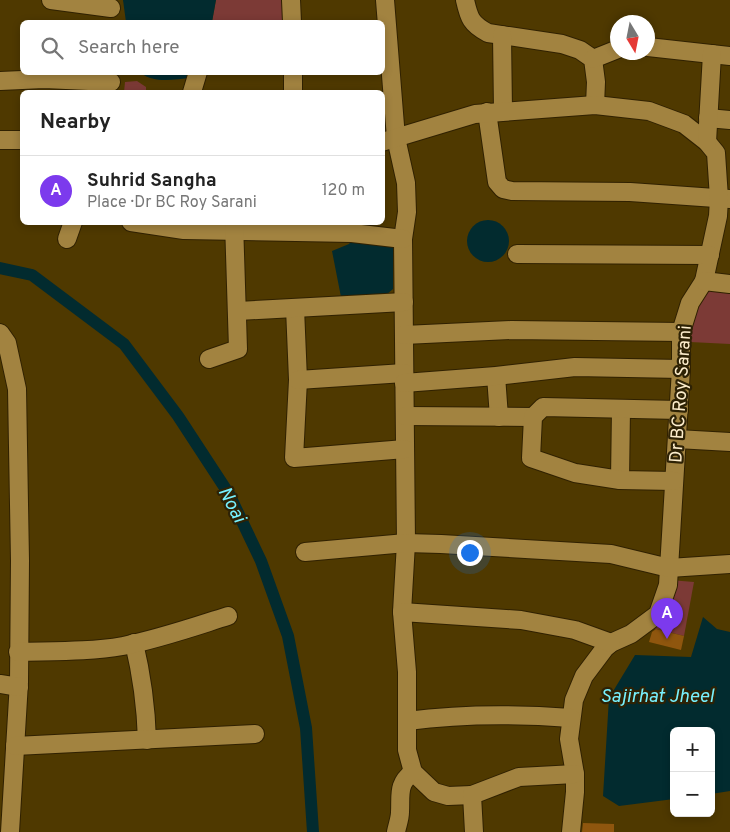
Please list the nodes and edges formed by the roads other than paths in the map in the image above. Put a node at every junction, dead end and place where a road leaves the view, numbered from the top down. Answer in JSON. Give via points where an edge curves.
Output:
{"nodes":[{"id":1,"x":51,"y":0,"type":"edge"},
{"id":2,"x":291,"y":0,"type":"edge"},
{"id":3,"x":385,"y":0,"type":"edge"},
{"id":4,"x":465,"y":0,"type":"edge"},
{"id":5,"x":111,"y":10,"type":"edge"},
{"id":6,"x":292,"y":20,"type":"edge"},
{"id":7,"x":502,"y":35,"type":"junction"},
{"id":8,"x":655,"y":48,"type":"edge"},
{"id":9,"x":610,"y":52,"type":"edge"},
{"id":10,"x":712,"y":54,"type":"junction"},
{"id":11,"x":730,"y":56,"type":"edge"},
{"id":12,"x":593,"y":59,"type":"junction"},
{"id":13,"x":197,"y":75,"type":"edge"},
{"id":14,"x":293,"y":75,"type":"edge"},
{"id":15,"x":0,"y":81,"type":"edge"},
{"id":16,"x":112,"y":82,"type":"edge"},
{"id":17,"x":193,"y":90,"type":"edge"},
{"id":18,"x":293,"y":90,"type":"edge"},
{"id":19,"x":595,"y":105,"type":"junction"},
{"id":20,"x":495,"y":112,"type":"junction"},
{"id":21,"x":708,"y":118,"type":"junction"},
{"id":22,"x":730,"y":120,"type":"edge"},
{"id":23,"x":0,"y":140,"type":"edge"},
{"id":24,"x":20,"y":140,"type":"edge"},
{"id":25,"x":389,"y":140,"type":"edge"},
{"id":26,"x":707,"y":142,"type":"junction"},
{"id":27,"x":725,"y":198,"type":"edge"},
{"id":28,"x":72,"y":225,"type":"edge"},
{"id":29,"x":151,"y":225,"type":"edge"},
{"id":30,"x":234,"y":226,"type":"edge"},
{"id":31,"x":67,"y":239,"type":"dead end"},
{"id":32,"x":403,"y":239,"type":"junction"},
{"id":33,"x":517,"y":254,"type":"dead end"},
{"id":34,"x":710,"y":255,"type":"junction"},
{"id":35,"x":704,"y":281,"type":"junction"},
{"id":36,"x":730,"y":284,"type":"edge"},
{"id":37,"x":404,"y":302,"type":"junction"},
{"id":38,"x":295,"y":308,"type":"junction"},
{"id":39,"x":238,"y":311,"type":"junction"},
{"id":40,"x":681,"y":332,"type":"junction"},
{"id":41,"x":0,"y":333,"type":"edge"},
{"id":42,"x":404,"y":336,"type":"junction"},
{"id":43,"x":209,"y":359,"type":"dead end"},
{"id":44,"x":681,"y":369,"type":"junction"},
{"id":45,"x":496,"y":376,"type":"junction"},
{"id":46,"x":404,"y":378,"type":"junction"},
{"id":47,"x":298,"y":380,"type":"junction"},
{"id":48,"x":621,"y":409,"type":"junction"},
{"id":49,"x":679,"y":410,"type":"junction"},
{"id":50,"x":405,"y":416,"type":"junction"},
{"id":51,"x":499,"y":417,"type":"junction"},
{"id":52,"x":533,"y":418,"type":"junction"},
{"id":53,"x":677,"y":439,"type":"junction"},
{"id":54,"x":730,"y":442,"type":"edge"},
{"id":55,"x":405,"y":449,"type":"junction"},
{"id":56,"x":620,"y":480,"type":"junction"},
{"id":57,"x":674,"y":481,"type":"junction"},
{"id":58,"x":406,"y":543,"type":"junction"},
{"id":59,"x":305,"y":552,"type":"dead end"},
{"id":60,"x":730,"y":564,"type":"edge"},
{"id":61,"x":669,"y":568,"type":"junction"},
{"id":62,"x":402,"y":612,"type":"junction"},
{"id":63,"x":228,"y":616,"type":"dead end"},
{"id":64,"x":134,"y":643,"type":"junction"},
{"id":65,"x":612,"y":643,"type":"junction"},
{"id":66,"x":18,"y":652,"type":"junction"},
{"id":67,"x":0,"y":684,"type":"edge"},
{"id":68,"x":19,"y":687,"type":"junction"},
{"id":69,"x":572,"y":718,"type":"junction"},
{"id":70,"x":407,"y":721,"type":"junction"},
{"id":71,"x":255,"y":734,"type":"dead end"},
{"id":72,"x":147,"y":740,"type":"junction"},
{"id":73,"x":14,"y":746,"type":"junction"},
{"id":74,"x":413,"y":772,"type":"junction"},
{"id":75,"x":575,"y":774,"type":"junction"},
{"id":76,"x":472,"y":795,"type":"junction"},
{"id":77,"x":5,"y":807,"type":"edge"},
{"id":78,"x":10,"y":832,"type":"edge"},
{"id":79,"x":396,"y":832,"type":"edge"},
{"id":80,"x":474,"y":832,"type":"edge"},
{"id":81,"x":571,"y":832,"type":"edge"}],
"edges":[{"from":1,"to":5,"type":"street"},
{"from":2,"to":6,"type":"street"},
{"from":3,"to":25,"type":"street"},
{"from":4,"to":7,"type":"street","via":[[469,17],[477,27]]},
{"from":7,"to":12,"type":"street","via":[[562,44]]},
{"from":7,"to":20,"type":"street"},
{"from":8,"to":10,"type":"street"},
{"from":9,"to":12,"type":"street"},
{"from":10,"to":11,"type":"street"},
{"from":10,"to":21,"type":"street"},
{"from":12,"to":19,"type":"street"},
{"from":13,"to":17,"type":"street"},
{"from":14,"to":18,"type":"street"},
{"from":15,"to":16,"type":"street"},
{"from":19,"to":20,"type":"street","name":"Dr BC Roy Sarani"},
{"from":19,"to":26,"type":"street","name":"Dr BC Roy Sarani","via":[[649,111],[684,124]]},
{"from":20,"to":25,"type":"street","name":"Dr BC Roy Sarani","via":[[475,114]]},
{"from":20,"to":27,"type":"street","via":[[497,182],[503,189]]},
{"from":21,"to":22,"type":"street"},
{"from":21,"to":26,"type":"street"},
{"from":23,"to":24,"type":"street"},
{"from":25,"to":32,"type":"street","via":[[406,183],[407,212]]},
{"from":26,"to":27,"type":"street","name":"Dr BC Roy Sarani","via":[[716,153]]},
{"from":27,"to":34,"type":"street","name":"Dr BC Roy Sarani"},
{"from":28,"to":31,"type":"street"},
{"from":29,"to":30,"type":"street","via":[[184,230]]},
{"from":30,"to":32,"type":"street"},
{"from":30,"to":39,"type":"street"},
{"from":32,"to":37,"type":"street"},
{"from":33,"to":34,"type":"street"},
{"from":34,"to":35,"type":"street","name":"Dr BC Roy Sarani"},
{"from":35,"to":36,"type":"street"},
{"from":35,"to":40,"type":"street","name":"Dr BC Roy Sarani","via":[[690,303]]},
{"from":37,"to":38,"type":"street"},
{"from":37,"to":42,"type":"street"},
{"from":38,"to":39,"type":"street"},
{"from":38,"to":47,"type":"street"},
{"from":39,"to":43,"type":"street","via":[[238,349]]},
{"from":40,"to":42,"type":"street","via":[[511,330]]},
{"from":40,"to":44,"type":"street","name":"Dr BC Roy Sarani"},
{"from":41,"to":66,"type":"street","via":[[7,343],[17,389]]},
{"from":42,"to":46,"type":"street"},
{"from":44,"to":45,"type":"street","via":[[575,367]]},
{"from":44,"to":49,"type":"street","name":"Dr BC Roy Sarani"},
{"from":45,"to":46,"type":"street"},
{"from":45,"to":51,"type":"street"},
{"from":46,"to":47,"type":"street"},
{"from":46,"to":50,"type":"street"},
{"from":47,"to":55,"type":"street","via":[[294,458]]},
{"from":48,"to":49,"type":"street"},
{"from":48,"to":52,"type":"street","via":[[543,407]]},
{"from":48,"to":56,"type":"street"},
{"from":49,"to":53,"type":"street","name":"Dr BC Roy Sarani"},
{"from":50,"to":51,"type":"street"},
{"from":50,"to":55,"type":"street"},
{"from":51,"to":52,"type":"street"},
{"from":52,"to":56,"type":"street","via":[[531,458],[575,473]]},
{"from":53,"to":54,"type":"street"},
{"from":53,"to":57,"type":"street","name":"Dr BC Roy Sarani"},
{"from":55,"to":58,"type":"street"},
{"from":56,"to":57,"type":"street"},
{"from":57,"to":61,"type":"street","name":"Dr BC Roy Sarani"},
{"from":58,"to":59,"type":"street"},
{"from":58,"to":61,"type":"street","via":[[611,554]]},
{"from":58,"to":62,"type":"street"},
{"from":60,"to":61,"type":"street"},
{"from":61,"to":65,"type":"street","name":"Dr BC Roy Sarani","via":[[668,585],[658,614],[631,634]]},
{"from":62,"to":65,"type":"street","via":[[521,620],[575,630]]},
{"from":62,"to":70,"type":"street"},
{"from":63,"to":64,"type":"street"},
{"from":64,"to":66,"type":"street","via":[[94,649]]},
{"from":64,"to":72,"type":"street","via":[[146,704]]},
{"from":65,"to":69,"type":"street","name":"Dr BC Roy Sarani","via":[[584,676],[574,700]]},
{"from":66,"to":68,"type":"street"},
{"from":67,"to":68,"type":"street"},
{"from":68,"to":73,"type":"street"},
{"from":69,"to":70,"type":"street","via":[[473,716]]},
{"from":69,"to":75,"type":"street","name":"Dr BC Roy Sarani","via":[[568,739]]},
{"from":70,"to":74,"type":"street","via":[[407,750]]},
{"from":71,"to":72,"type":"street"},
{"from":72,"to":73,"type":"street"},
{"from":73,"to":77,"type":"street"},
{"from":74,"to":76,"type":"street","via":[[434,792],[448,796]]},
{"from":74,"to":79,"type":"street","via":[[403,782]]},
{"from":75,"to":76,"type":"street","via":[[520,777]]},
{"from":75,"to":81,"type":"street","name":"Dr BC Roy Sarani"},
{"from":76,"to":80,"type":"street"},
{"from":77,"to":78,"type":"street"}]}
